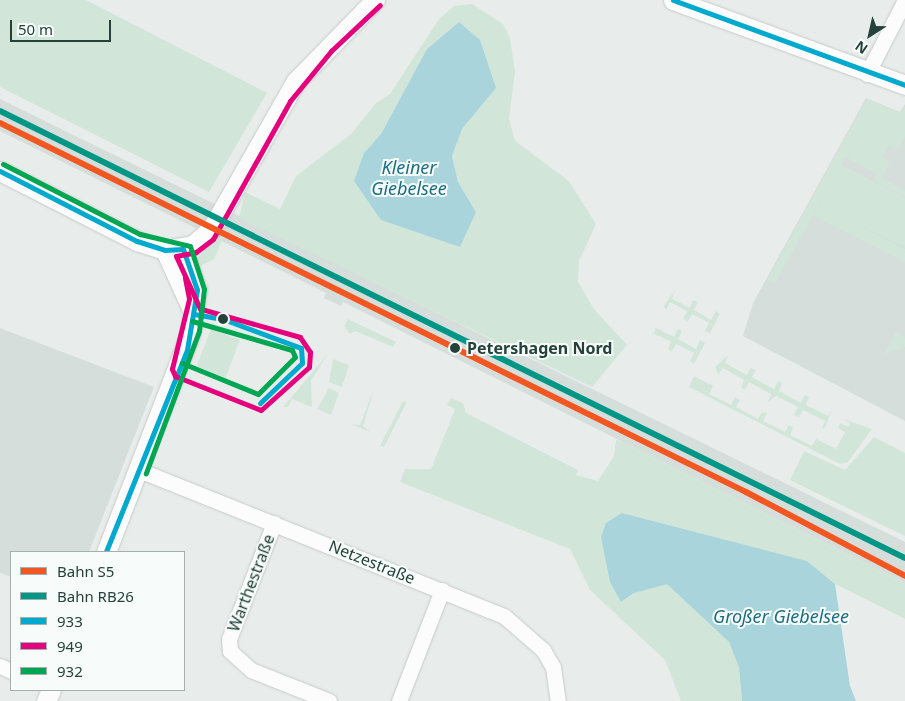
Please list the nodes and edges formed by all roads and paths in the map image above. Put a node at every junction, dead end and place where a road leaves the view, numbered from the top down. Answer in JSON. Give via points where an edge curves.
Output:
{"nodes":[{"id":1,"x":375,"y":0,"type":"edge"},
{"id":2,"x":673,"y":0,"type":"edge"},
{"id":3,"x":905,"y":0,"type":"edge"},
{"id":4,"x":867,"y":74,"type":"junction"},
{"id":5,"x":905,"y":85,"type":"edge"},
{"id":6,"x":0,"y":170,"type":"edge"},
{"id":7,"x":174,"y":249,"type":"junction"},
{"id":8,"x":140,"y":470,"type":"junction"},
{"id":9,"x":274,"y":523,"type":"junction"},
{"id":10,"x":106,"y":551,"type":"edge"},
{"id":11,"x":442,"y":590,"type":"junction"},
{"id":12,"x":304,"y":696,"type":"edge"},
{"id":13,"x":329,"y":701,"type":"edge"},
{"id":14,"x":399,"y":701,"type":"edge"},
{"id":15,"x":558,"y":701,"type":"edge"}],
"edges":[{"from":1,"to":7,"type":"street","via":[[299,78],[212,228]]},
{"from":2,"to":4,"type":"street"},
{"from":3,"to":4,"type":"street"},
{"from":4,"to":5,"type":"street"},
{"from":6,"to":7,"type":"street","via":[[137,241]]},
{"from":7,"to":8,"type":"street","via":[[194,314],[187,350]]},
{"from":8,"to":9,"type":"street","name":"Netzestraße"},
{"from":8,"to":10,"type":"street"},
{"from":9,"to":11,"type":"street","name":"Netzestraße"},
{"from":9,"to":12,"type":"street","name":"Warthestraße","via":[[229,639],[230,650],[251,670]]},
{"from":11,"to":14,"type":"street"},
{"from":11,"to":15,"type":"street","name":"Netzestraße","via":[[504,616],[539,645],[552,667]]},
{"from":12,"to":13,"type":"street","name":"Warthestraße"}]}
